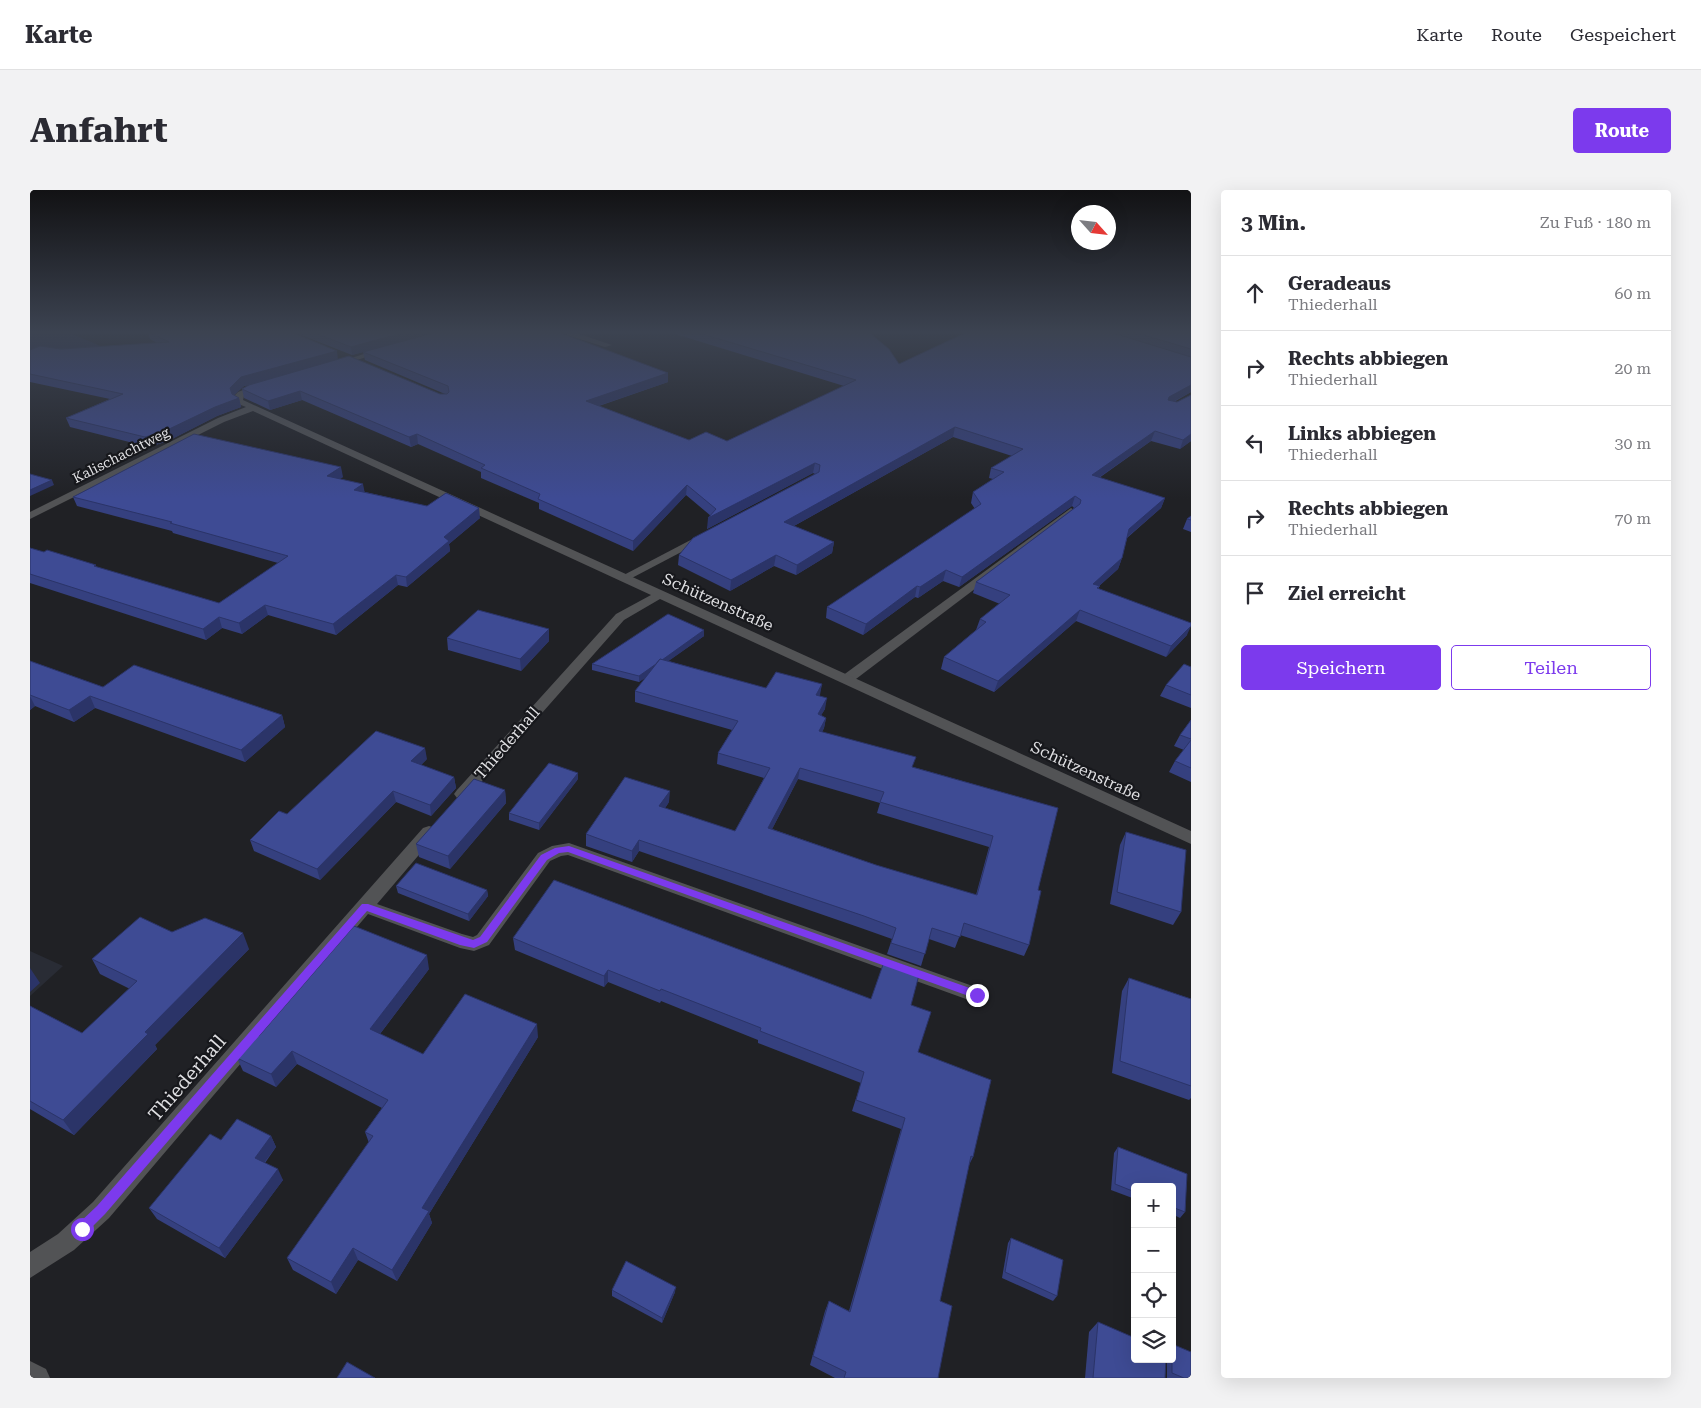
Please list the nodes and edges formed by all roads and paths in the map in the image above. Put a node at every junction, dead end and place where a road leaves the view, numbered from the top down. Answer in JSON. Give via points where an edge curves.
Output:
{"nodes":[{"id":1,"x":256,"y":388,"type":"edge"},
{"id":2,"x":252,"y":408,"type":"junction"},
{"id":3,"x":1070,"y":511,"type":"edge"},
{"id":4,"x":30,"y":516,"type":"edge"},
{"id":5,"x":710,"y":532,"type":"edge"},
{"id":6,"x":624,"y":578,"type":"junction"},
{"id":7,"x":661,"y":594,"type":"junction"},
{"id":8,"x":847,"y":679,"type":"junction"},
{"id":9,"x":454,"y":804,"type":"edge"},
{"id":10,"x":441,"y":818,"type":"edge"},
{"id":11,"x":1191,"y":838,"type":"edge"},
{"id":12,"x":365,"y":906,"type":"junction"},
{"id":13,"x":977,"y":995,"type":"dead end"},
{"id":14,"x":66,"y":1242,"type":"junction"},
{"id":15,"x":30,"y":1266,"type":"edge"},
{"id":16,"x":30,"y":1274,"type":"edge"},
{"id":17,"x":30,"y":1374,"type":"edge"},
{"id":18,"x":37,"y":1378,"type":"edge"}],
"edges":[{"from":1,"to":2,"type":"street","name":"Schützenstraße","via":[[238,396],[239,401]]},
{"from":2,"to":4,"type":"street","name":"Kalischachtweg","via":[[221,420]]},
{"from":2,"to":6,"type":"street","name":"Schützenstraße"},
{"from":3,"to":8,"type":"street"},
{"from":5,"to":6,"type":"street"},
{"from":6,"to":7,"type":"street","name":"Schützenstraße"},
{"from":7,"to":8,"type":"street","name":"Schützenstraße"},
{"from":7,"to":9,"type":"street","name":"Thiederhall","via":[[620,617]]},
{"from":8,"to":11,"type":"street","name":"Schützenstraße"},
{"from":10,"to":12,"type":"street","name":"Thiederhall"},
{"from":12,"to":13,"type":"street","via":[[474,944],[483,940],[544,857],[569,849]]},
{"from":12,"to":14,"type":"street","name":"Thiederhall","via":[[101,1210]]},
{"from":14,"to":15,"type":"street","name":"Thiederhall"},
{"from":14,"to":16,"type":"street"},
{"from":17,"to":18,"type":"street"}]}
